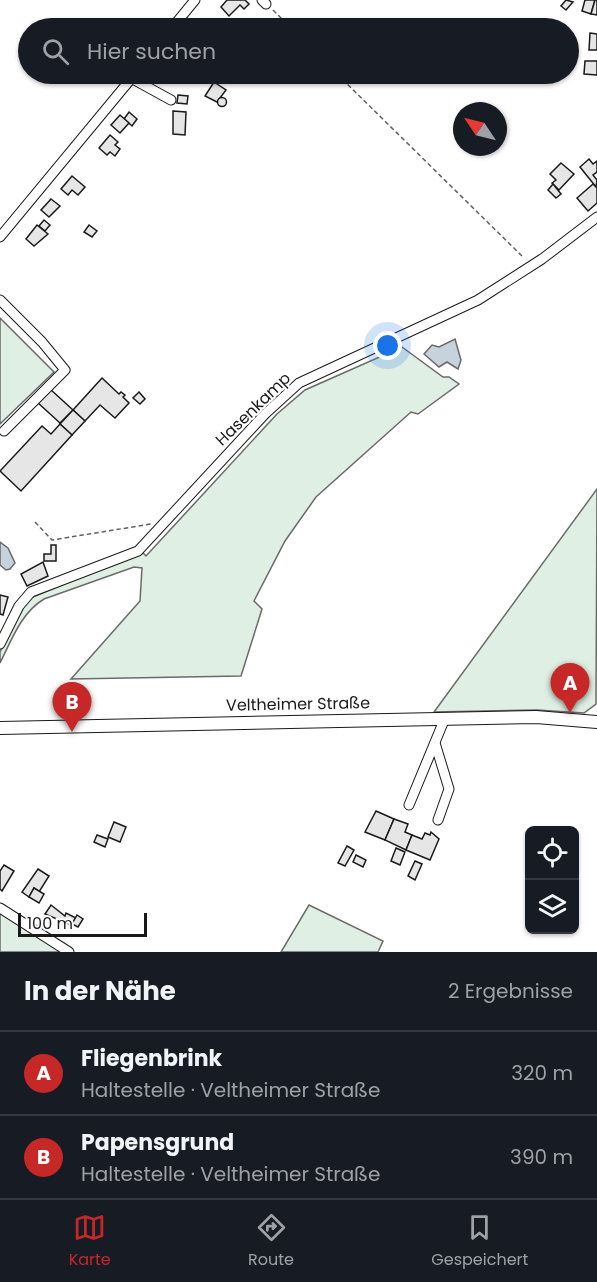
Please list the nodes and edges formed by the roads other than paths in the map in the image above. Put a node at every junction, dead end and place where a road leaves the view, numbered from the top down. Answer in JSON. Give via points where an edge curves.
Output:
{"nodes":[{"id":1,"x":195,"y":0,"type":"edge"},
{"id":2,"x":180,"y":18,"type":"edge"},
{"id":3,"x":126,"y":84,"type":"edge"},
{"id":4,"x":146,"y":84,"type":"edge"},
{"id":5,"x":171,"y":100,"type":"dead end"},
{"id":6,"x":597,"y":217,"type":"edge"},
{"id":7,"x":0,"y":237,"type":"edge"},
{"id":8,"x":0,"y":300,"type":"edge"},
{"id":9,"x":4,"y":431,"type":"dead end"},
{"id":10,"x":0,"y":644,"type":"edge"},
{"id":11,"x":445,"y":718,"type":"junction"},
{"id":12,"x":597,"y":722,"type":"edge"},
{"id":13,"x":0,"y":728,"type":"edge"},
{"id":14,"x":435,"y":743,"type":"junction"},
{"id":15,"x":409,"y":805,"type":"dead end"},
{"id":16,"x":438,"y":820,"type":"dead end"},
{"id":17,"x":0,"y":908,"type":"edge"},
{"id":18,"x":69,"y":952,"type":"edge"}],
"edges":[{"from":1,"to":2,"type":"street"},
{"from":3,"to":7,"type":"street"},
{"from":4,"to":5,"type":"street"},
{"from":6,"to":10,"type":"street","name":"Hasenkamp","via":[[458,311],[299,383],[265,414],[138,551],[31,592],[19,606]]},
{"from":8,"to":9,"type":"street","via":[[65,370]]},
{"from":11,"to":12,"type":"main road","name":"Veltheimer Straße","via":[[536,717]]},
{"from":11,"to":13,"type":"main road","name":"Veltheimer Straße"},
{"from":11,"to":14,"type":"street"},
{"from":14,"to":15,"type":"street"},
{"from":14,"to":16,"type":"street","via":[[449,789]]},
{"from":17,"to":18,"type":"street"}]}
